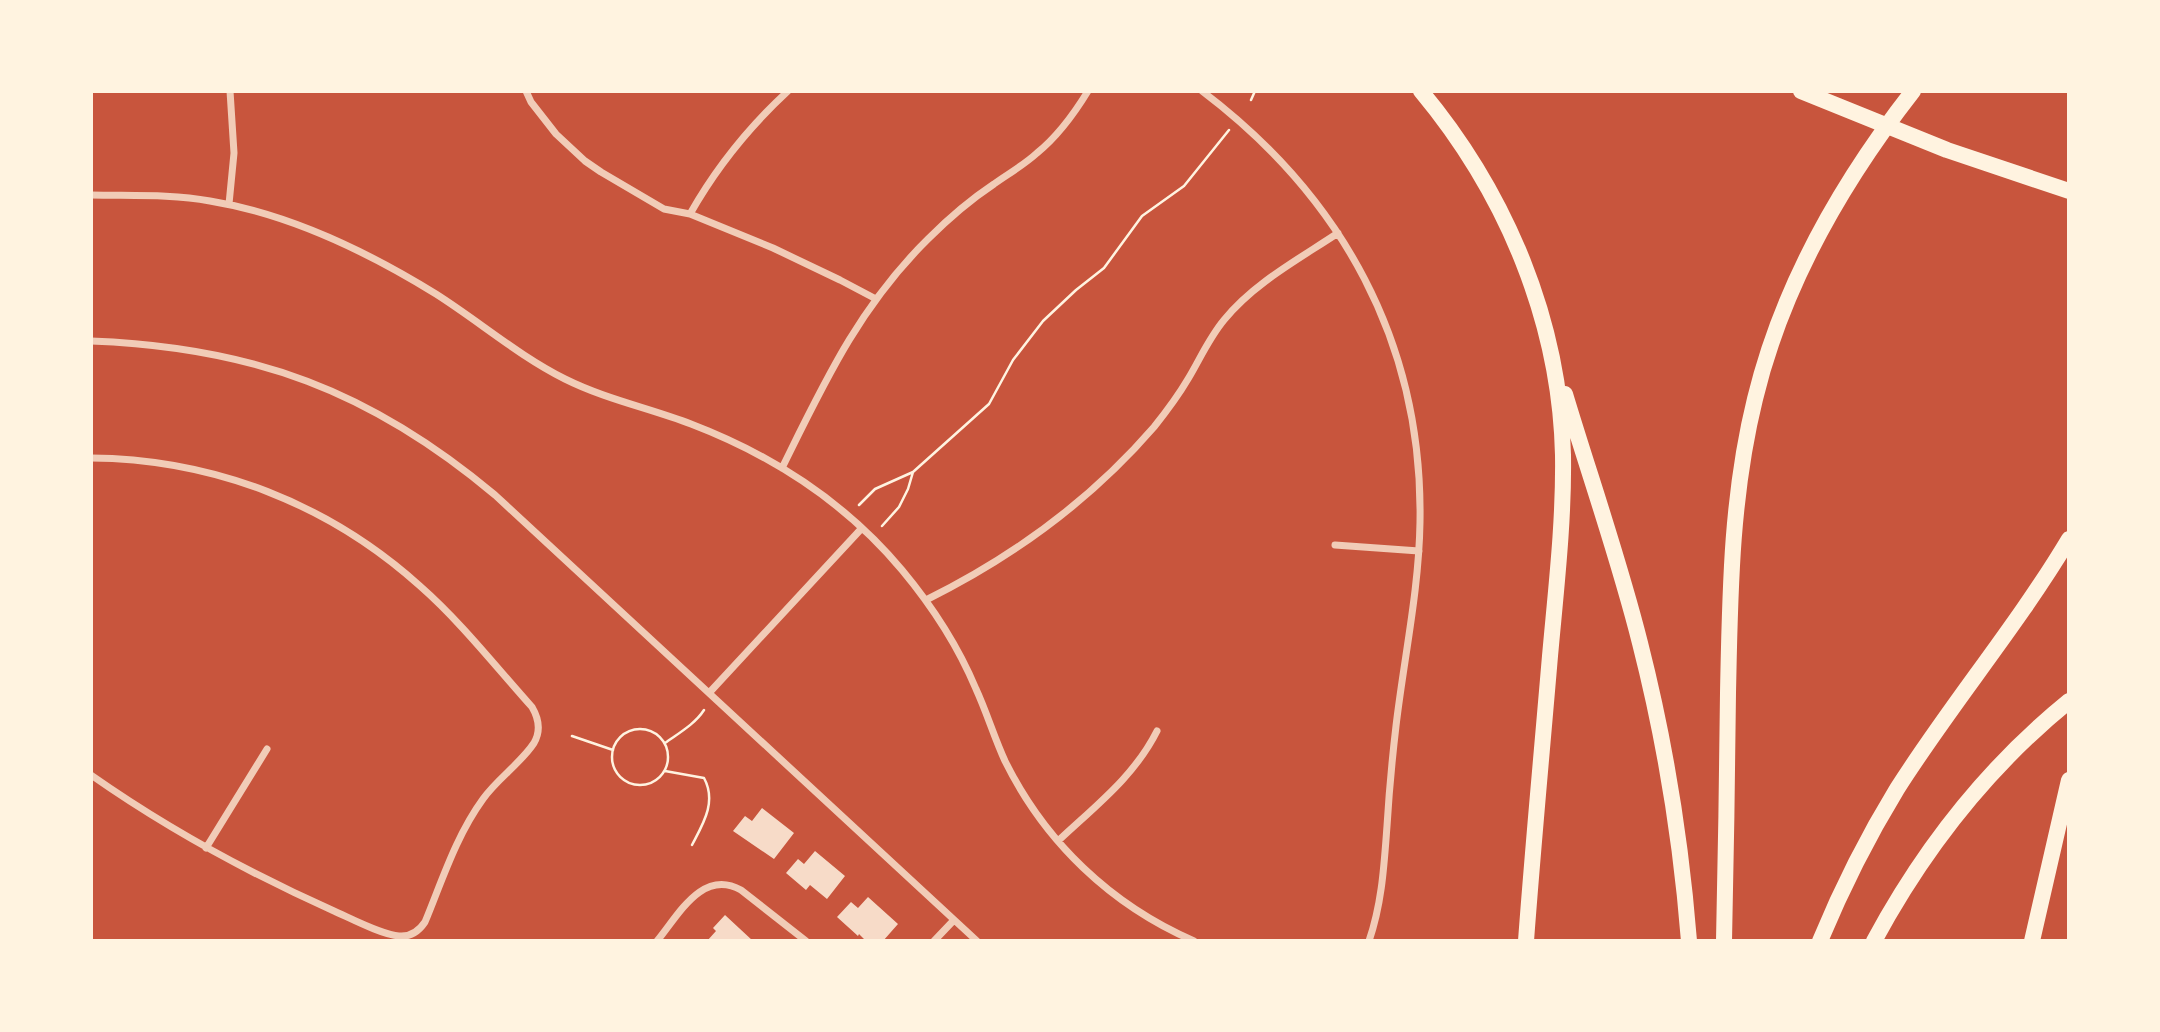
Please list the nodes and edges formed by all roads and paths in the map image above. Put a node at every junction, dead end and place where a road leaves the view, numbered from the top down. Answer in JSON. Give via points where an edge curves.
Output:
{"nodes":[{"id":1,"x":230,"y":91,"type":"edge"},
{"id":2,"x":526,"y":91,"type":"edge"},
{"id":3,"x":788,"y":91,"type":"edge"},
{"id":4,"x":1088,"y":91,"type":"edge"},
{"id":5,"x":1202,"y":91,"type":"edge"},
{"id":6,"x":1255,"y":91,"type":"edge"},
{"id":7,"x":1421,"y":91,"type":"edge"},
{"id":8,"x":1801,"y":91,"type":"edge"},
{"id":9,"x":1913,"y":91,"type":"edge"},
{"id":10,"x":1251,"y":100,"type":"dead end"},
{"id":11,"x":1233,"y":125,"type":"dead end"},
{"id":12,"x":2069,"y":191,"type":"edge"},
{"id":13,"x":91,"y":195,"type":"edge"},
{"id":14,"x":229,"y":204,"type":"junction"},
{"id":15,"x":690,"y":214,"type":"junction"},
{"id":16,"x":1338,"y":233,"type":"junction"},
{"id":17,"x":876,"y":299,"type":"junction"},
{"id":18,"x":1543,"y":325,"type":"junction"},
{"id":19,"x":91,"y":341,"type":"edge"},
{"id":20,"x":91,"y":458,"type":"edge"},
{"id":21,"x":782,"y":468,"type":"junction"},
{"id":22,"x":913,"y":472,"type":"junction"},
{"id":23,"x":859,"y":505,"type":"dead end"},
{"id":24,"x":882,"y":526,"type":"dead end"},
{"id":25,"x":862,"y":528,"type":"junction"},
{"id":26,"x":2069,"y":539,"type":"edge"},
{"id":27,"x":1335,"y":545,"type":"dead end"},
{"id":28,"x":1419,"y":551,"type":"junction"},
{"id":29,"x":926,"y":600,"type":"junction"},
{"id":30,"x":709,"y":693,"type":"junction"},
{"id":31,"x":2069,"y":701,"type":"edge"},
{"id":32,"x":705,"y":710,"type":"dead end"},
{"id":33,"x":1157,"y":731,"type":"dead end"},
{"id":34,"x":572,"y":736,"type":"dead end"},
{"id":35,"x":665,"y":743,"type":"junction"},
{"id":36,"x":267,"y":749,"type":"dead end"},
{"id":37,"x":613,"y":750,"type":"junction"},
{"id":38,"x":665,"y":771,"type":"junction"},
{"id":39,"x":91,"y":775,"type":"edge"},
{"id":40,"x":2069,"y":780,"type":"edge"},
{"id":41,"x":1058,"y":841,"type":"junction"},
{"id":42,"x":692,"y":845,"type":"dead end"},
{"id":43,"x":206,"y":848,"type":"junction"},
{"id":44,"x":954,"y":920,"type":"junction"},
{"id":45,"x":657,"y":941,"type":"edge"},
{"id":46,"x":806,"y":941,"type":"edge"},
{"id":47,"x":934,"y":941,"type":"edge"},
{"id":48,"x":977,"y":941,"type":"edge"},
{"id":49,"x":1194,"y":941,"type":"edge"},
{"id":50,"x":1369,"y":941,"type":"edge"},
{"id":51,"x":1525,"y":941,"type":"edge"},
{"id":52,"x":1689,"y":941,"type":"edge"},
{"id":53,"x":1724,"y":941,"type":"edge"},
{"id":54,"x":1820,"y":941,"type":"edge"},
{"id":55,"x":1874,"y":941,"type":"edge"},
{"id":56,"x":2032,"y":941,"type":"edge"}],
"edges":[{"from":1,"to":14,"type":"street","via":[[234,153]]},
{"from":2,"to":15,"type":"street","via":[[556,134],[585,161],[664,209]]},
{"from":3,"to":15,"type":"street","via":[[733,151]]},
{"from":4,"to":17,"type":"street","via":[[1050,141],[949,220]]},
{"from":5,"to":16,"type":"street","via":[[1280,159]]},
{"from":6,"to":10,"type":"path"},
{"from":7,"to":18,"type":"highway","via":[[1457,136],[1493,195],[1522,259]]},
{"from":8,"to":12,"type":"highway","via":[[1947,150]]},
{"from":9,"to":53,"type":"highway","via":[[1824,224],[1791,291],[1755,397],[1735,508],[1730,583]]},
{"from":11,"to":22,"type":"path","via":[[1184,186],[1142,216],[1104,268],[1043,321],[1013,360],[989,404]]},
{"from":13,"to":14,"type":"street","via":[[183,197]]},
{"from":14,"to":21,"type":"street","via":[[303,228],[403,275],[564,379],[688,423]]},
{"from":15,"to":17,"type":"street","via":[[804,262]]},
{"from":16,"to":28,"type":"street","via":[[1372,293],[1405,387],[1418,457]]},
{"from":16,"to":29,"type":"street","via":[[1234,309],[1171,405],[1129,455],[1077,504],[1024,544]]},
{"from":17,"to":21,"type":"street","via":[[835,360]]},
{"from":18,"to":51,"type":"highway","via":[[1560,412],[1563,492]]},
{"from":18,"to":52,"type":"highway","via":[[1627,594],[1662,735]]},
{"from":19,"to":30,"type":"street","via":[[171,346],[246,361],[293,375],[387,419],[495,495]]},
{"from":20,"to":43,"type":"street","via":[[169,464],[235,480],[342,527],[397,566],[443,608],[532,707],[538,721],[534,743],[476,809],[425,922],[409,935],[395,936],[341,915]]},
{"from":21,"to":25,"type":"street"},
{"from":22,"to":23,"type":"path","via":[[875,489]]},
{"from":22,"to":24,"type":"path","via":[[899,507]]},
{"from":25,"to":29,"type":"street"},
{"from":25,"to":30,"type":"street"},
{"from":26,"to":54,"type":"highway","via":[[1898,789],[1853,867]]},
{"from":27,"to":28,"type":"street"},
{"from":28,"to":50,"type":"street","via":[[1382,885]]},
{"from":29,"to":41,"type":"street","via":[[966,667],[1015,780]]},
{"from":30,"to":44,"type":"street"},
{"from":31,"to":55,"type":"highway","via":[[2026,738],[1950,824]]},
{"from":32,"to":35,"type":"path"},
{"from":33,"to":41,"type":"street","via":[[1125,779]]},
{"from":34,"to":37,"type":"path"},
{"from":35,"to":37,"type":"path","via":[[650,730],[631,730]]},
{"from":35,"to":38,"type":"path"},
{"from":36,"to":43,"type":"street"},
{"from":37,"to":38,"type":"path","via":[[614,769],[626,782],[644,786]]},
{"from":38,"to":42,"type":"path","via":[[704,778],[709,787],[707,817]]},
{"from":39,"to":43,"type":"street"},
{"from":40,"to":56,"type":"highway"},
{"from":41,"to":49,"type":"street","via":[[1115,896]]},
{"from":44,"to":47,"type":"street"},
{"from":44,"to":48,"type":"street"},
{"from":45,"to":46,"type":"street","via":[[694,895],[713,884],[741,890]]}]}
